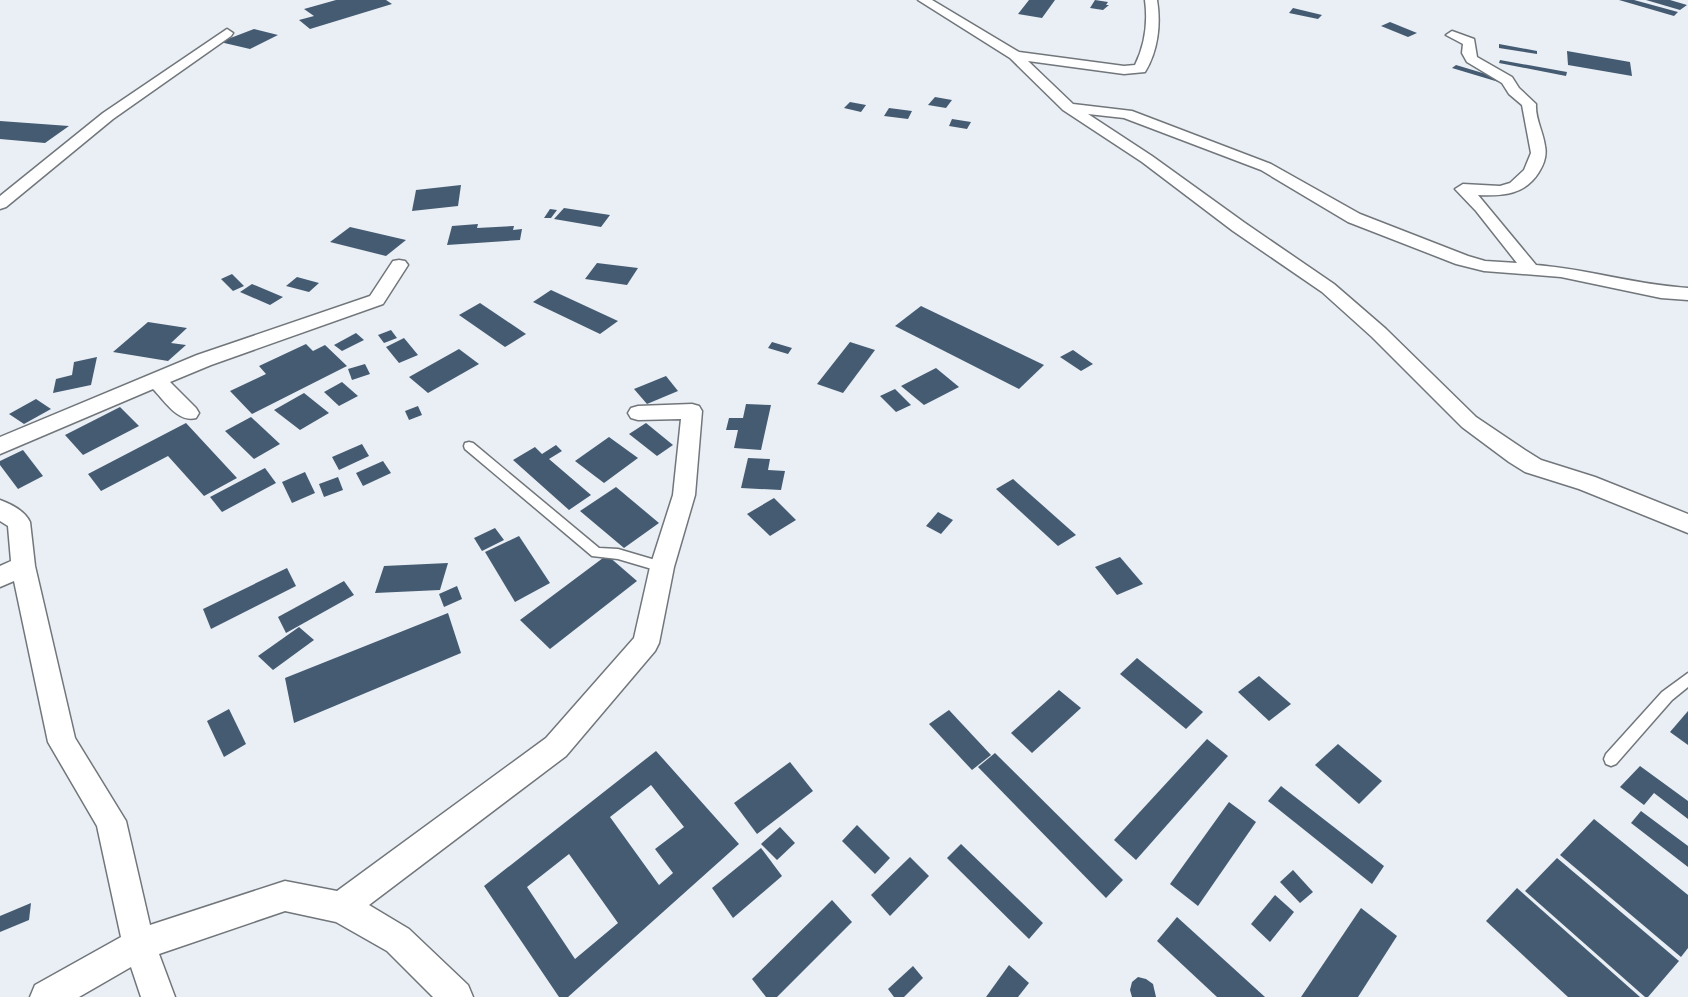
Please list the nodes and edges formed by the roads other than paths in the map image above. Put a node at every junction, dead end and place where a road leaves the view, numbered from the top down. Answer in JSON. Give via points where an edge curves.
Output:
{"nodes":[{"id":1,"x":924,"y":0,"type":"edge"},
{"id":2,"x":1151,"y":0,"type":"edge"},
{"id":3,"x":227,"y":33,"type":"dead end"},
{"id":4,"x":1452,"y":35,"type":"dead end"},
{"id":5,"x":1015,"y":55,"type":"junction"},
{"id":6,"x":1068,"y":107,"type":"junction"},
{"id":7,"x":0,"y":204,"type":"edge"},
{"id":8,"x":399,"y":265,"type":"dead end"},
{"id":9,"x":1532,"y":271,"type":"junction"},
{"id":10,"x":1688,"y":294,"type":"edge"},
{"id":11,"x":156,"y":380,"type":"junction"},
{"id":12,"x":189,"y":413,"type":"dead end"},
{"id":13,"x":638,"y":413,"type":"dead end"},
{"id":14,"x":0,"y":446,"type":"edge"},
{"id":15,"x":469,"y":446,"type":"dead end"},
{"id":16,"x":0,"y":509,"type":"edge"},
{"id":17,"x":1688,"y":524,"type":"edge"},
{"id":18,"x":662,"y":567,"type":"junction"},
{"id":19,"x":12,"y":572,"type":"edge"},
{"id":20,"x":1688,"y":679,"type":"edge"},
{"id":21,"x":1611,"y":759,"type":"dead end"},
{"id":22,"x":341,"y":907,"type":"junction"},
{"id":23,"x":139,"y":945,"type":"junction"},
{"id":24,"x":47,"y":997,"type":"edge"},
{"id":25,"x":158,"y":997,"type":"edge"},
{"id":26,"x":456,"y":997,"type":"edge"}],
"edges":[{"from":1,"to":5,"type":"street"},
{"from":2,"to":5,"type":"street","via":[[1152,21],[1147,52],[1140,69],[1124,70]]},
{"from":3,"to":7,"type":"street","via":[[108,116]]},
{"from":4,"to":9,"type":"street","via":[[1469,42],[1472,59],[1507,80],[1529,104],[1538,147],[1530,175],[1510,190],[1463,189]]},
{"from":5,"to":6,"type":"street"},
{"from":6,"to":9,"type":"street","via":[[1127,114],[1266,167],[1354,218],[1462,260],[1484,266]]},
{"from":6,"to":17,"type":"street","via":[[1328,288],[1470,422],[1517,456],[1533,466],[1588,483]]},
{"from":8,"to":11,"type":"street","via":[[378,300],[204,360]]},
{"from":9,"to":10,"type":"street","via":[[1561,272],[1661,292]]},
{"from":11,"to":12,"type":"street"},
{"from":11,"to":14,"type":"street"},
{"from":13,"to":18,"type":"street","via":[[692,411],[684,495]]},
{"from":15,"to":18,"type":"lane","via":[[596,553],[618,554]]},
{"from":16,"to":19,"type":"street","via":[[20,522]]},
{"from":18,"to":22,"type":"street","via":[[646,643],[556,746]]},
{"from":19,"to":23,"type":"street","via":[[62,742],[111,821]]},
{"from":20,"to":21,"type":"lane","via":[[1667,696]]},
{"from":22,"to":23,"type":"street","via":[[285,896]]},
{"from":22,"to":26,"type":"street","via":[[398,940]]},
{"from":23,"to":24,"type":"street"},
{"from":23,"to":25,"type":"street"}]}
